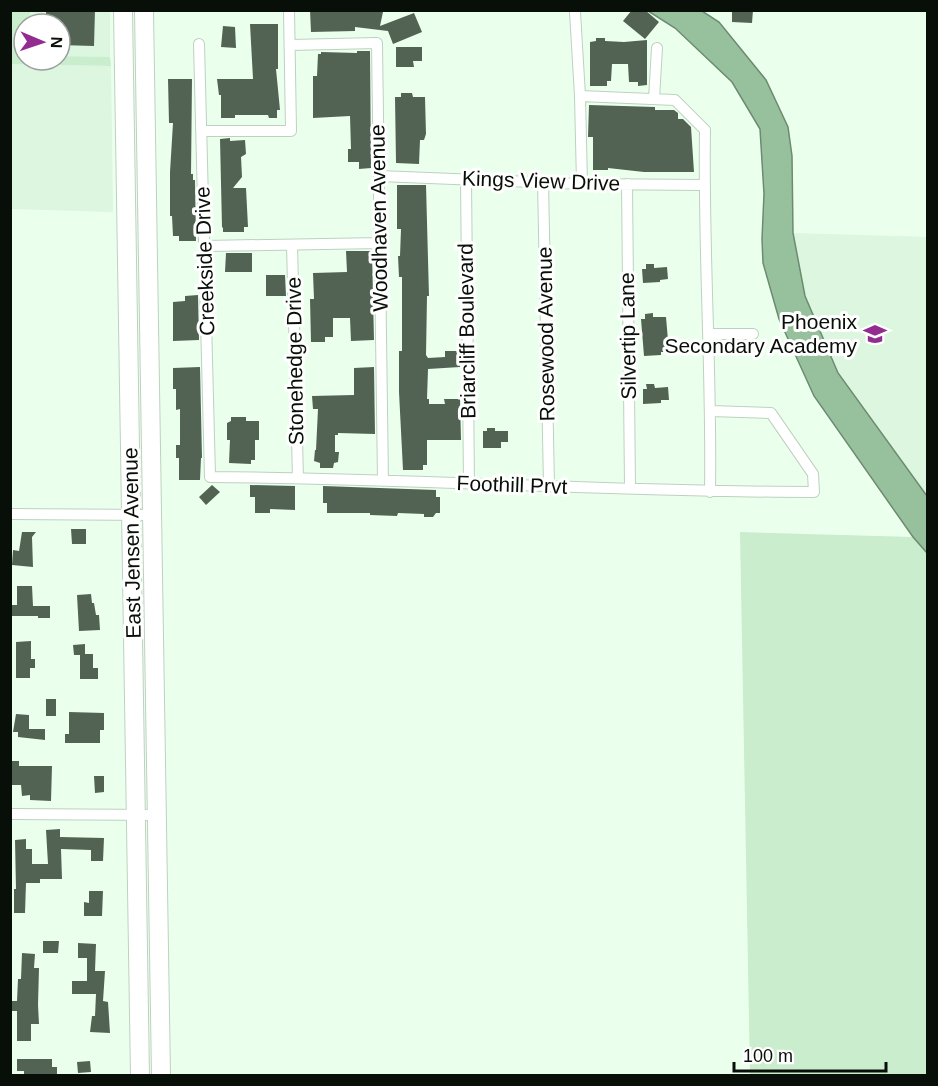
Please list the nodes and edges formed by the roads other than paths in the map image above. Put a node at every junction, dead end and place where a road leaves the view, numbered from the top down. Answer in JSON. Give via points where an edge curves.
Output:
{"nodes":[{"id":1,"x":123,"y":10,"type":"edge"},
{"id":2,"x":144,"y":10,"type":"edge"},
{"id":3,"x":289,"y":10,"type":"edge"},
{"id":4,"x":575,"y":12,"type":"dead end"},
{"id":5,"x":199,"y":44,"type":"dead end"},
{"id":6,"x":290,"y":45,"type":"junction"},
{"id":7,"x":657,"y":48,"type":"dead end"},
{"id":8,"x":580,"y":96,"type":"junction"},
{"id":9,"x":654,"y":99,"type":"junction"},
{"id":10,"x":201,"y":131,"type":"junction"},
{"id":11,"x":379,"y":176,"type":"junction"},
{"id":12,"x":466,"y":179,"type":"junction"},
{"id":13,"x":543,"y":181,"type":"junction"},
{"id":14,"x":582,"y":184,"type":"junction"},
{"id":15,"x":627,"y":184,"type":"junction"},
{"id":16,"x":704,"y":184,"type":"junction"},
{"id":17,"x":380,"y":243,"type":"junction"},
{"id":18,"x":292,"y":245,"type":"junction"},
{"id":19,"x":205,"y":246,"type":"junction"},
{"id":20,"x":709,"y":334,"type":"junction"},
{"id":21,"x":753,"y":334,"type":"dead end"},
{"id":22,"x":711,"y":411,"type":"junction"},
{"id":23,"x":210,"y":477,"type":"joint"},
{"id":24,"x":297,"y":478,"type":"junction"},
{"id":25,"x":383,"y":481,"type":"junction"},
{"id":26,"x":469,"y":484,"type":"junction"},
{"id":27,"x":549,"y":486,"type":"junction"},
{"id":28,"x":630,"y":488,"type":"junction"},
{"id":29,"x":710,"y":492,"type":"junction"},
{"id":30,"x":10,"y":514,"type":"edge"},
{"id":31,"x":152,"y":515,"type":"junction"},
{"id":32,"x":131,"y":516,"type":"junction"},
{"id":33,"x":10,"y":814,"type":"edge"},
{"id":34,"x":137,"y":815,"type":"junction"},
{"id":35,"x":157,"y":815,"type":"junction"},
{"id":36,"x":140,"y":1076,"type":"edge"},
{"id":37,"x":161,"y":1076,"type":"edge"}],
"edges":[{"from":1,"to":32,"type":"main road","name":"East Jensen Avenue"},
{"from":2,"to":31,"type":"main road","name":"East Jensen Avenue"},
{"from":3,"to":6,"type":"street"},
{"from":4,"to":8,"type":"street"},
{"from":5,"to":10,"type":"street","name":"Creekside Drive"},
{"from":6,"to":10,"type":"street","via":[[291,131]]},
{"from":6,"to":11,"type":"street","name":"Woodhaven Avenue","via":[[376,43]]},
{"from":7,"to":9,"type":"street"},
{"from":8,"to":9,"type":"street"},
{"from":8,"to":14,"type":"street"},
{"from":9,"to":16,"type":"street","via":[[675,100],[705,130]]},
{"from":10,"to":19,"type":"street","name":"Creekside Drive"},
{"from":11,"to":12,"type":"street","name":"Kings View Drive"},
{"from":11,"to":17,"type":"street","name":"Woodhaven Avenue"},
{"from":12,"to":13,"type":"street","name":"Kings View Drive"},
{"from":12,"to":26,"type":"street","name":"Briarcliff Boulevard"},
{"from":13,"to":14,"type":"street","name":"Kings View Drive"},
{"from":13,"to":27,"type":"street","name":"Rosewood Avenue"},
{"from":14,"to":15,"type":"street","name":"Kings View Drive"},
{"from":15,"to":16,"type":"street","name":"Kings View Drive"},
{"from":15,"to":28,"type":"street","name":"Silvertip Lane"},
{"from":16,"to":20,"type":"street"},
{"from":17,"to":18,"type":"street"},
{"from":17,"to":25,"type":"street","name":"Woodhaven Avenue"},
{"from":18,"to":19,"type":"street"},
{"from":18,"to":24,"type":"street","name":"Stonehedge Drive"},
{"from":19,"to":23,"type":"street","name":"Creekside Drive"},
{"from":20,"to":21,"type":"street"},
{"from":20,"to":22,"type":"street"},
{"from":22,"to":29,"type":"street"},
{"from":22,"to":29,"type":"street","name":"Foothill Prvt","via":[[771,413],[813,474],[814,492]]},
{"from":23,"to":24,"type":"street","name":"Foothill Prvt"},
{"from":24,"to":25,"type":"street","name":"Foothill Prvt"},
{"from":25,"to":26,"type":"street","name":"Foothill Prvt"},
{"from":26,"to":27,"type":"street","name":"Foothill Prvt"},
{"from":27,"to":28,"type":"street","name":"Foothill Prvt"},
{"from":28,"to":29,"type":"street","name":"Foothill Prvt"},
{"from":30,"to":32,"type":"street"},
{"from":31,"to":32,"type":"street"},
{"from":31,"to":35,"type":"main road","name":"East Jensen Avenue"},
{"from":32,"to":34,"type":"main road","name":"East Jensen Avenue"},
{"from":33,"to":34,"type":"street"},
{"from":34,"to":35,"type":"street"},
{"from":34,"to":36,"type":"main road","name":"East Jensen Avenue"},
{"from":35,"to":37,"type":"main road","name":"East Jensen Avenue"}]}
